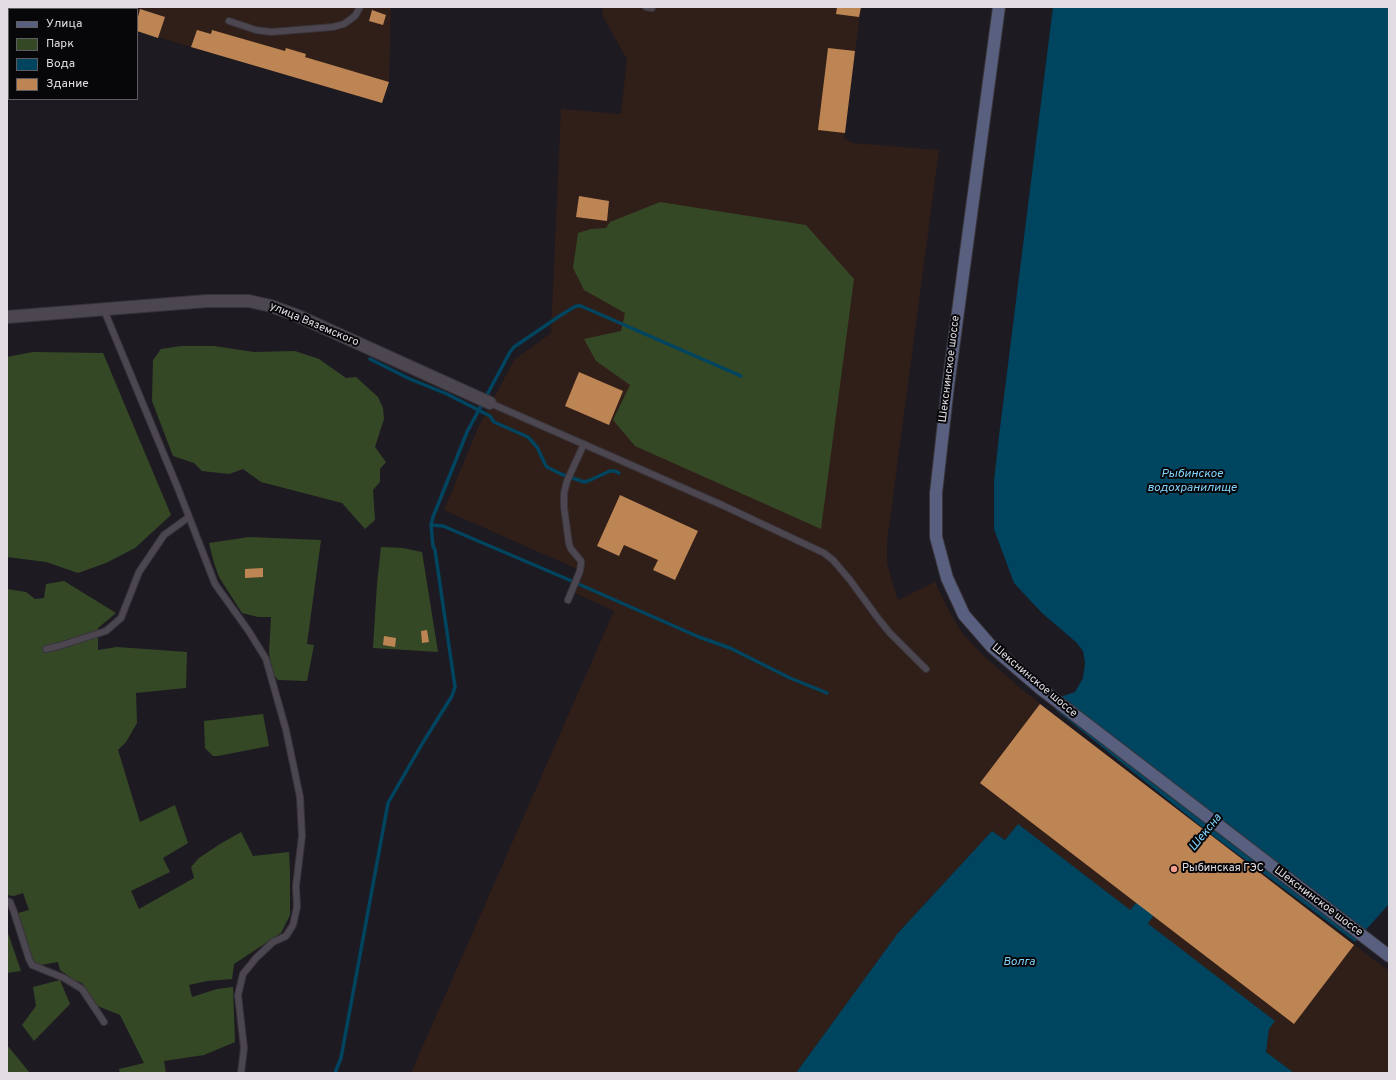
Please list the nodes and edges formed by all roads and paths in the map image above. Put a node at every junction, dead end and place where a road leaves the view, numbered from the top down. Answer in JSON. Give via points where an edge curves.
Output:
{"nodes":[{"id":1,"x":360,"y":7,"type":"edge"},
{"id":2,"x":999,"y":7,"type":"edge"},
{"id":3,"x":229,"y":22,"type":"dead end"},
{"id":4,"x":104,"y":310,"type":"junction"},
{"id":5,"x":7,"y":317,"type":"edge"},
{"id":6,"x":490,"y":403,"type":"joint"},
{"id":7,"x":584,"y":444,"type":"junction"},
{"id":8,"x":189,"y":517,"type":"junction"},
{"id":9,"x":568,"y":600,"type":"dead end"},
{"id":10,"x":46,"y":649,"type":"dead end"},
{"id":11,"x":926,"y":669,"type":"dead end"},
{"id":12,"x":7,"y":901,"type":"edge"},
{"id":13,"x":1389,"y":956,"type":"edge"},
{"id":14,"x":104,"y":1022,"type":"dead end"},
{"id":15,"x":241,"y":1073,"type":"edge"}],
"edges":[{"from":1,"to":3,"type":"lane","via":[[355,16],[334,28],[271,32]]},
{"from":2,"to":13,"type":"main road","name":"Шекснинское шоссе","via":[[936,493],[936,537],[947,578],[964,615],[992,647],[1041,689]]},
{"from":4,"to":5,"type":"street","name":"улица Вяземского"},
{"from":4,"to":6,"type":"street","name":"улица Вяземского","via":[[207,301],[236,300],[260,303],[298,316]]},
{"from":4,"to":8,"type":"lane"},
{"from":6,"to":7,"type":"lane"},
{"from":7,"to":9,"type":"lane","via":[[564,493],[569,544],[581,564]]},
{"from":7,"to":11,"type":"lane","via":[[730,508],[824,553],[850,580],[889,632]]},
{"from":8,"to":10,"type":"lane","via":[[164,535],[139,572],[121,618],[106,631]]},
{"from":8,"to":15,"type":"lane","via":[[215,584],[266,659],[286,730],[300,797],[302,836],[296,886],[297,907],[293,924],[286,936],[273,942],[243,974],[238,996],[244,1048]]},
{"from":12,"to":14,"type":"lane","via":[[14,912],[32,965],[64,978],[82,989]]}]}
